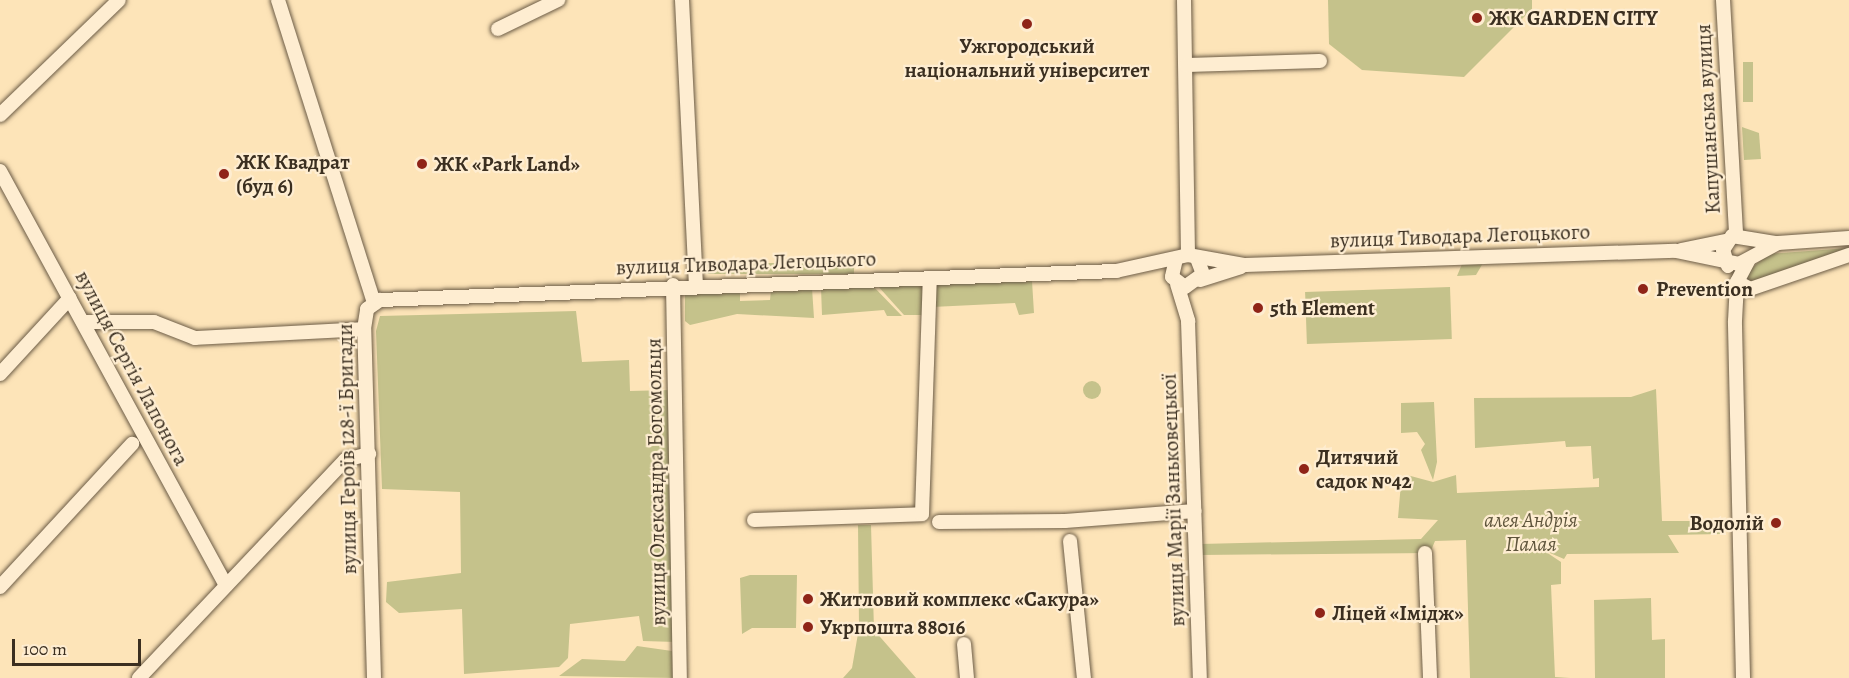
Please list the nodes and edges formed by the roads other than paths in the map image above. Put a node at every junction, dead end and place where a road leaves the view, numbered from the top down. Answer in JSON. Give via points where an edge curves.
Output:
{"nodes":[{"id":1,"x":119,"y":0,"type":"edge"},
{"id":2,"x":558,"y":0,"type":"edge"},
{"id":3,"x":682,"y":0,"type":"edge"},
{"id":4,"x":1184,"y":0,"type":"edge"},
{"id":5,"x":1724,"y":0,"type":"edge"},
{"id":6,"x":276,"y":3,"type":"edge"},
{"id":7,"x":498,"y":29,"type":"dead end"},
{"id":8,"x":1320,"y":61,"type":"dead end"},
{"id":9,"x":1186,"y":65,"type":"junction"},
{"id":10,"x":0,"y":115,"type":"edge"},
{"id":11,"x":0,"y":171,"type":"edge"},
{"id":12,"x":1736,"y":237,"type":"junction"},
{"id":13,"x":1849,"y":238,"type":"edge"},
{"id":14,"x":1778,"y":243,"type":"junction"},
{"id":15,"x":1676,"y":251,"type":"junction"},
{"id":16,"x":1849,"y":255,"type":"edge"},
{"id":17,"x":1187,"y":257,"type":"junction"},
{"id":18,"x":1726,"y":259,"type":"junction"},
{"id":19,"x":1749,"y":259,"type":"junction"},
{"id":20,"x":1245,"y":265,"type":"junction"},
{"id":21,"x":1121,"y":271,"type":"junction"},
{"id":22,"x":930,"y":278,"type":"junction"},
{"id":23,"x":1198,"y":282,"type":"junction"},
{"id":24,"x":1737,"y":282,"type":"junction"},
{"id":25,"x":1175,"y":283,"type":"junction"},
{"id":26,"x":696,"y":284,"type":"junction"},
{"id":27,"x":673,"y":285,"type":"junction"},
{"id":28,"x":1750,"y":289,"type":"junction"},
{"id":29,"x":70,"y":298,"type":"junction"},
{"id":30,"x":374,"y":303,"type":"junction"},
{"id":31,"x":1188,"y":321,"type":"junction"},
{"id":32,"x":1735,"y":321,"type":"junction"},
{"id":33,"x":82,"y":322,"type":"junction"},
{"id":34,"x":364,"y":329,"type":"junction"},
{"id":35,"x":0,"y":374,"type":"edge"},
{"id":36,"x":132,"y":444,"type":"dead end"},
{"id":37,"x":369,"y":454,"type":"junction"},
{"id":38,"x":1195,"y":511,"type":"junction"},
{"id":39,"x":754,"y":520,"type":"dead end"},
{"id":40,"x":939,"y":522,"type":"dead end"},
{"id":41,"x":1070,"y":541,"type":"dead end"},
{"id":42,"x":1425,"y":553,"type":"dead end"},
{"id":43,"x":226,"y":585,"type":"junction"},
{"id":44,"x":0,"y":587,"type":"edge"},
{"id":45,"x":964,"y":644,"type":"dead end"},
{"id":46,"x":139,"y":678,"type":"edge"},
{"id":47,"x":374,"y":678,"type":"edge"},
{"id":48,"x":680,"y":678,"type":"edge"},
{"id":49,"x":967,"y":678,"type":"edge"},
{"id":50,"x":1084,"y":678,"type":"edge"},
{"id":51,"x":1200,"y":678,"type":"edge"},
{"id":52,"x":1430,"y":678,"type":"edge"},
{"id":53,"x":1743,"y":678,"type":"edge"}],
"edges":[{"from":1,"to":10,"type":"street"},
{"from":2,"to":7,"type":"street"},
{"from":3,"to":26,"type":"street"},
{"from":4,"to":9,"type":"street"},
{"from":5,"to":12,"type":"street","name":"Капушанська вулиця"},
{"from":6,"to":30,"type":"street","name":"вулиця Героїв 128-ї Бригади"},
{"from":8,"to":9,"type":"street"},
{"from":9,"to":17,"type":"street"},
{"from":11,"to":29,"type":"street","name":"вулиця Сергія Лапонога"},
{"from":12,"to":14,"type":"street"},
{"from":12,"to":15,"type":"street","name":"вулиця Тиводара Легоцького"},
{"from":12,"to":18,"type":"street"},
{"from":12,"to":19,"type":"street","via":[[1753,248]]},
{"from":13,"to":14,"type":"street"},
{"from":14,"to":19,"type":"street"},
{"from":15,"to":18,"type":"street","name":"вулиця Тиводара Легоцького"},
{"from":15,"to":20,"type":"street","name":"вулиця Тиводара Легоцького"},
{"from":16,"to":28,"type":"street"},
{"from":17,"to":20,"type":"street","name":"вулиця Тиводара Легоцького"},
{"from":17,"to":21,"type":"street","name":"вулиця Тиводара Легоцького"},
{"from":17,"to":23,"type":"street","name":"вулиця Марії Заньковецької"},
{"from":17,"to":25,"type":"street"},
{"from":18,"to":19,"type":"street","name":"вулиця Тиводара Легоцького","via":[[1735,264]]},
{"from":18,"to":32,"type":"street"},
{"from":19,"to":24,"type":"street"},
{"from":20,"to":23,"type":"street","name":"вулиця Тиводара Легоцького"},
{"from":21,"to":22,"type":"street","name":"вулиця Тиводара Легоцького"},
{"from":21,"to":25,"type":"street","name":"вулиця Тиводара Легоцького"},
{"from":22,"to":26,"type":"street","name":"вулиця Тиводара Легоцького"},
{"from":22,"to":39,"type":"street","via":[[922,514]]},
{"from":23,"to":25,"type":"street","name":"вулиця Тиводара Легоцького"},
{"from":23,"to":31,"type":"street","name":"вулиця Марії Заньковецької"},
{"from":24,"to":28,"type":"street"},
{"from":24,"to":32,"type":"street"},
{"from":25,"to":31,"type":"street","name":"вулиця Марії Заньковецької"},
{"from":26,"to":27,"type":"street","name":"вулиця Тиводара Легоцького"},
{"from":27,"to":30,"type":"street","name":"вулиця Тиводара Легоцького","via":[[398,297]]},
{"from":27,"to":48,"type":"street","name":"вулиця Олександра Богомольця"},
{"from":28,"to":32,"type":"street"},
{"from":29,"to":33,"type":"street","name":"вулиця Сергія Лапонога"},
{"from":29,"to":35,"type":"street"},
{"from":30,"to":34,"type":"street","name":"вулиця Героїв 128-ї Бригади","via":[[365,314]]},
{"from":31,"to":38,"type":"street","name":"вулиця Марії Заньковецької"},
{"from":32,"to":53,"type":"street"},
{"from":33,"to":34,"type":"street","via":[[154,322],[195,338]]},
{"from":33,"to":43,"type":"street","name":"вулиця Сергія Лапонога"},
{"from":34,"to":37,"type":"street","name":"вулиця Героїв 128-ї Бригади"},
{"from":36,"to":44,"type":"street"},
{"from":37,"to":43,"type":"street","via":[[345,460]]},
{"from":37,"to":47,"type":"street","name":"вулиця Героїв 128-ї Бригади"},
{"from":38,"to":40,"type":"street","via":[[1065,521]]},
{"from":38,"to":51,"type":"street","name":"вулиця Марії Заньковецької"},
{"from":41,"to":50,"type":"street"},
{"from":42,"to":52,"type":"street"},
{"from":43,"to":46,"type":"street"},
{"from":45,"to":49,"type":"street"}]}
